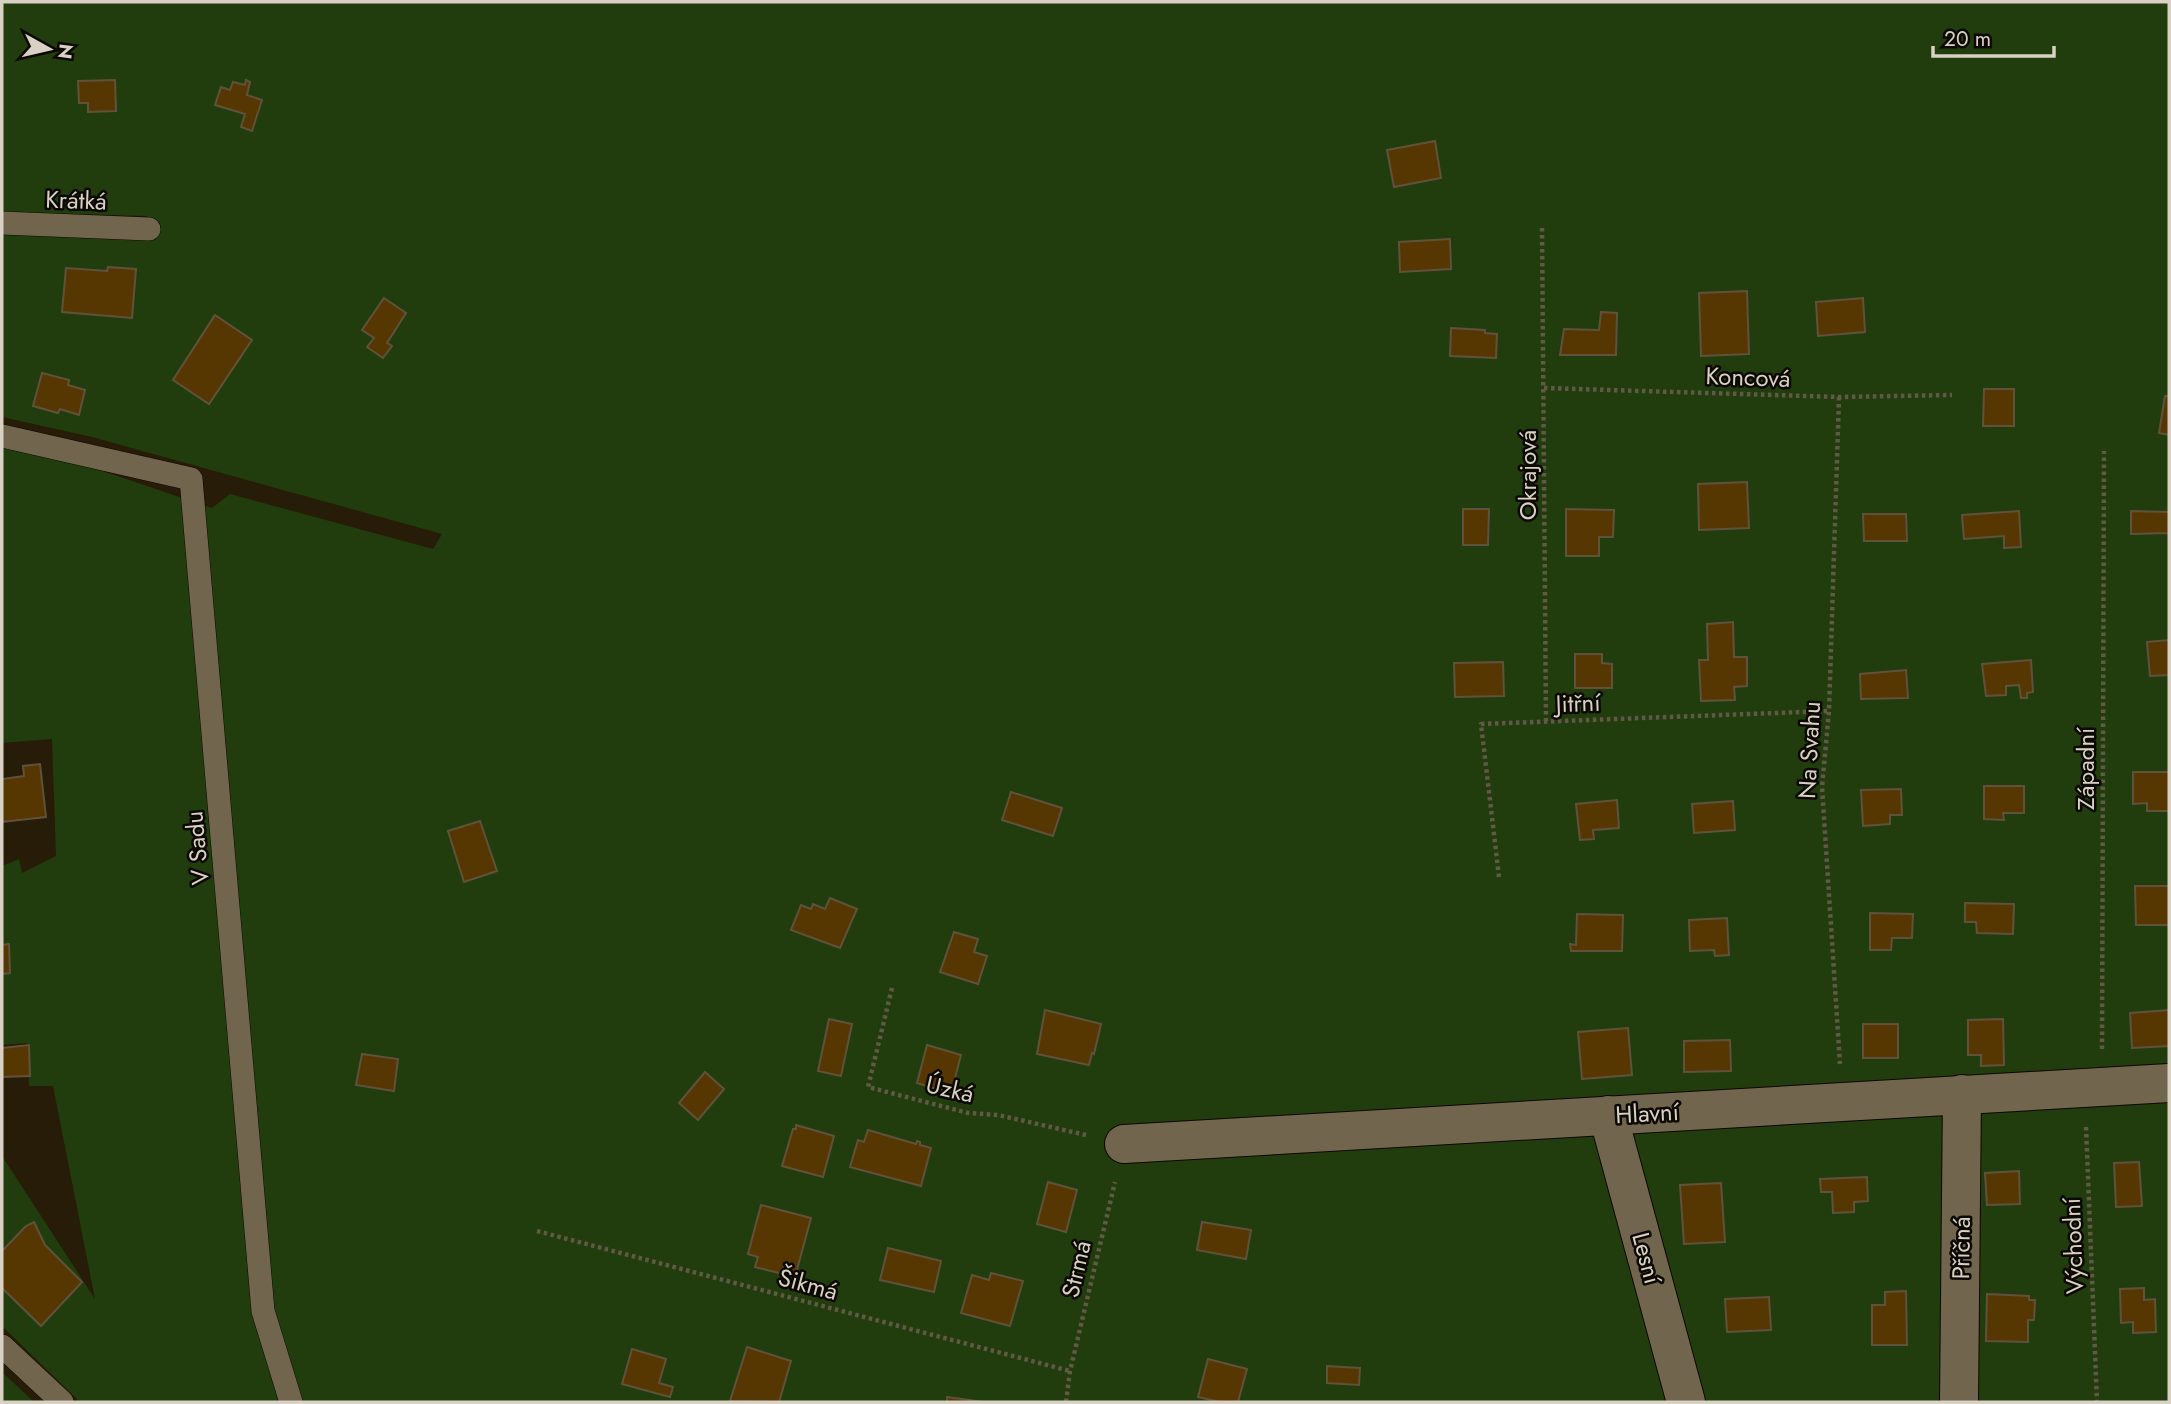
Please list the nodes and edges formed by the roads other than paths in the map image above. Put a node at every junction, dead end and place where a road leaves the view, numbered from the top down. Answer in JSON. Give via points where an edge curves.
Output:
{"nodes":[{"id":1,"x":2,"y":223,"type":"edge"},
{"id":2,"x":149,"y":229,"type":"dead end"},
{"id":3,"x":2,"y":436,"type":"edge"},
{"id":4,"x":2169,"y":1083,"type":"edge"},
{"id":5,"x":1962,"y":1094,"type":"junction"},
{"id":6,"x":1608,"y":1115,"type":"junction"},
{"id":7,"x":1124,"y":1144,"type":"road end"},
{"id":8,"x":2,"y":1346,"type":"edge"},
{"id":9,"x":62,"y":1402,"type":"edge"},
{"id":10,"x":291,"y":1402,"type":"edge"},
{"id":11,"x":1686,"y":1402,"type":"edge"},
{"id":12,"x":1959,"y":1402,"type":"edge"}],
"edges":[{"from":1,"to":2,"type":"lane","name":"Krátká"},
{"from":3,"to":10,"type":"lane","name":"V Sadu","via":[[191,479],[263,1311]]},
{"from":4,"to":5,"type":"street","name":"Hlavní"},
{"from":5,"to":6,"type":"street","name":"Hlavní"},
{"from":5,"to":12,"type":"street","name":"Příčná"},
{"from":6,"to":7,"type":"street","name":"Hlavní"},
{"from":6,"to":11,"type":"street","name":"Lesní"},
{"from":8,"to":9,"type":"lane"}]}
